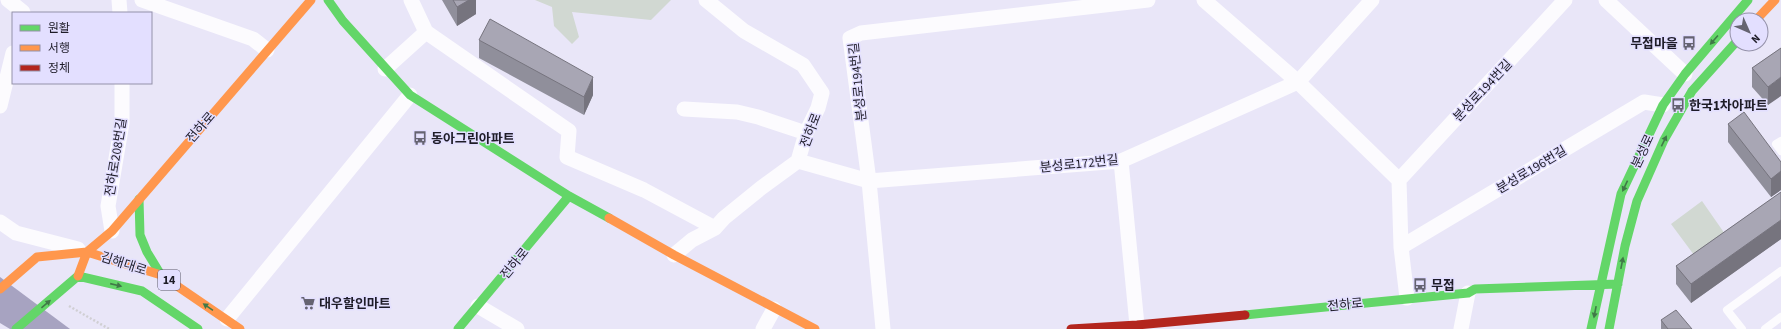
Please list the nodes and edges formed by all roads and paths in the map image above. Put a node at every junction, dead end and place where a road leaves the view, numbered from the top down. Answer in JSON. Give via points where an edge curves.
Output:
{"nodes":[{"id":1,"x":8,"y":0,"type":"edge"},
{"id":2,"x":119,"y":0,"type":"edge"},
{"id":3,"x":142,"y":0,"type":"edge"},
{"id":4,"x":310,"y":0,"type":"edge"},
{"id":5,"x":328,"y":0,"type":"edge"},
{"id":6,"x":411,"y":0,"type":"edge"},
{"id":7,"x":706,"y":0,"type":"edge"},
{"id":8,"x":1148,"y":0,"type":"edge"},
{"id":9,"x":1204,"y":0,"type":"edge"},
{"id":10,"x":1372,"y":0,"type":"edge"},
{"id":11,"x":1565,"y":0,"type":"edge"},
{"id":12,"x":1606,"y":0,"type":"edge"},
{"id":13,"x":1748,"y":0,"type":"edge"},
{"id":14,"x":1775,"y":0,"type":"edge"},
{"id":15,"x":24,"y":8,"type":"edge"},
{"id":16,"x":120,"y":12,"type":"edge"},
{"id":17,"x":1764,"y":12,"type":"edge"},
{"id":18,"x":426,"y":32,"type":"junction"},
{"id":19,"x":267,"y":50,"type":"junction"},
{"id":20,"x":1729,"y":50,"type":"edge"},
{"id":21,"x":12,"y":57,"type":"edge"},
{"id":22,"x":385,"y":69,"type":"junction"},
{"id":23,"x":1685,"y":74,"type":"junction"},
{"id":24,"x":1298,"y":82,"type":"junction"},
{"id":25,"x":122,"y":84,"type":"edge"},
{"id":26,"x":410,"y":95,"type":"junction"},
{"id":27,"x":0,"y":105,"type":"edge"},
{"id":28,"x":1663,"y":105,"type":"junction"},
{"id":29,"x":684,"y":109,"type":"dead end"},
{"id":30,"x":806,"y":133,"type":"junction"},
{"id":31,"x":1781,"y":141,"type":"edge"},
{"id":32,"x":1781,"y":151,"type":"edge"},
{"id":33,"x":798,"y":161,"type":"junction"},
{"id":34,"x":1121,"y":161,"type":"junction"},
{"id":35,"x":1399,"y":180,"type":"junction"},
{"id":36,"x":869,"y":181,"type":"junction"},
{"id":37,"x":569,"y":196,"type":"junction"},
{"id":38,"x":139,"y":199,"type":"junction"},
{"id":39,"x":0,"y":222,"type":"edge"},
{"id":40,"x":715,"y":228,"type":"junction"},
{"id":41,"x":112,"y":231,"type":"junction"},
{"id":42,"x":1401,"y":247,"type":"junction"},
{"id":43,"x":87,"y":252,"type":"junction"},
{"id":44,"x":674,"y":255,"type":"junction"},
{"id":45,"x":1781,"y":270,"type":"edge"},
{"id":46,"x":162,"y":275,"type":"junction"},
{"id":47,"x":78,"y":276,"type":"junction"},
{"id":48,"x":1600,"y":284,"type":"junction"},
{"id":49,"x":1618,"y":284,"type":"junction"},
{"id":50,"x":0,"y":289,"type":"edge"},
{"id":51,"x":1468,"y":292,"type":"junction"},
{"id":52,"x":1406,"y":298,"type":"junction"},
{"id":53,"x":478,"y":306,"type":"junction"},
{"id":54,"x":774,"y":309,"type":"junction"},
{"id":55,"x":1781,"y":317,"type":"edge"},
{"id":56,"x":227,"y":319,"type":"junction"},
{"id":57,"x":1136,"y":327,"type":"edge"},
{"id":58,"x":16,"y":329,"type":"edge"},
{"id":59,"x":198,"y":329,"type":"edge"},
{"id":60,"x":240,"y":329,"type":"edge"},
{"id":61,"x":458,"y":329,"type":"edge"},
{"id":62,"x":518,"y":329,"type":"edge"},
{"id":63,"x":763,"y":329,"type":"edge"},
{"id":64,"x":815,"y":329,"type":"edge"},
{"id":65,"x":883,"y":329,"type":"edge"},
{"id":66,"x":1071,"y":329,"type":"edge"},
{"id":67,"x":1461,"y":329,"type":"edge"},
{"id":68,"x":1591,"y":329,"type":"edge"},
{"id":69,"x":1609,"y":329,"type":"edge"},
{"id":70,"x":1742,"y":329,"type":"edge"},
{"id":71,"x":1765,"y":329,"type":"edge"}],
"edges":[{"from":1,"to":15,"type":"street"},
{"from":2,"to":16,"type":"street"},
{"from":3,"to":19,"type":"street","via":[[253,38]]},
{"from":4,"to":19,"type":"main road","name":"전하로"},
{"from":5,"to":22,"type":"main road"},
{"from":6,"to":18,"type":"street"},
{"from":7,"to":30,"type":"street","name":"전하로","via":[[744,31],[803,65],[822,92],[818,108]]},
{"from":8,"to":36,"type":"street","name":"분성로194번길","via":[[861,33],[850,38]]},
{"from":9,"to":24,"type":"street"},
{"from":10,"to":24,"type":"street","name":"분성로172번길"},
{"from":11,"to":35,"type":"street","name":"분성로194번길"},
{"from":12,"to":23,"type":"street"},
{"from":13,"to":23,"type":"main road","name":"분성로","one_way":true},
{"from":14,"to":17,"type":"main road"},
{"from":18,"to":22,"type":"street"},
{"from":18,"to":40,"type":"street","via":[[569,131],[567,158],[644,190]]},
{"from":19,"to":38,"type":"main road","name":"전하로"},
{"from":49,"to":20,"type":"main road","name":"분성로","one_way":true,"via":[[1637,201],[1664,140],[1692,91]]},
{"from":21,"to":27,"type":"street"},
{"from":22,"to":26,"type":"main road"},
{"from":23,"to":28,"type":"main road","name":"분성로"},
{"from":24,"to":34,"type":"street","name":"분성로172번길"},
{"from":24,"to":35,"type":"street"},
{"from":25,"to":41,"type":"street","name":"전하로208번길","via":[[122,122],[108,206]]},
{"from":26,"to":37,"type":"main road"},
{"from":26,"to":56,"type":"street"},
{"from":28,"to":42,"type":"street","name":"분성로196번길","via":[[1644,102]]},
{"from":28,"to":48,"type":"main road","name":"분성로","one_way":true,"via":[[1621,194]]},
{"from":29,"to":30,"type":"street","via":[[737,112]]},
{"from":30,"to":33,"type":"street","name":"전하로"},
{"from":31,"to":32,"type":"lane","via":[[1776,144]]},
{"from":33,"to":36,"type":"street"},
{"from":33,"to":40,"type":"street","name":"전하로","via":[[724,218]]},
{"from":34,"to":36,"type":"street","name":"분성로172번길"},
{"from":34,"to":57,"type":"street"},
{"from":35,"to":42,"type":"street"},
{"from":36,"to":65,"type":"street","name":"분성로194번길"},
{"from":37,"to":44,"type":"main road"},
{"from":37,"to":53,"type":"main road","name":"전하로"},
{"from":38,"to":41,"type":"main road","name":"전하로"},
{"from":38,"to":46,"type":"main road","via":[[140,235],[147,252]]},
{"from":39,"to":43,"type":"street","via":[[16,233]]},
{"from":40,"to":44,"type":"street","name":"전하로","via":[[692,240]]},
{"from":41,"to":43,"type":"main road","name":"전하로"},
{"from":42,"to":52,"type":"street"},
{"from":43,"to":46,"type":"main road","name":"김해대로","number":"14"},
{"from":43,"to":47,"type":"main road"},
{"from":43,"to":50,"type":"main road","number":"14","via":[[37,257]]},
{"from":44,"to":54,"type":"main road"},
{"from":45,"to":70,"type":"lane","via":[[1727,310]]},
{"from":56,"to":46,"type":"main road","name":"김해대로","number":"14","one_way":true},
{"from":58,"to":47,"type":"main road","one_way":true},
{"from":47,"to":59,"type":"main road","name":"김해대로","one_way":true,"via":[[142,292]]},
{"from":48,"to":49,"type":"main road","name":"전하로"},
{"from":48,"to":51,"type":"main road","name":"전하로","via":[[1475,289]]},
{"from":48,"to":68,"type":"main road","name":"분성로","one_way":true},
{"from":49,"to":69,"type":"main road","name":"분성로"},
{"from":51,"to":52,"type":"main road","name":"전하로"},
{"from":51,"to":67,"type":"street"},
{"from":52,"to":57,"type":"main road","name":"전하로"},
{"from":53,"to":61,"type":"main road","name":"전하로"},
{"from":53,"to":62,"type":"street"},
{"from":54,"to":63,"type":"street"},
{"from":54,"to":64,"type":"main road"},
{"from":55,"to":71,"type":"lane"},
{"from":56,"to":60,"type":"main road","name":"김해대로","number":"14"},
{"from":57,"to":66,"type":"main road","name":"전하로"}]}
